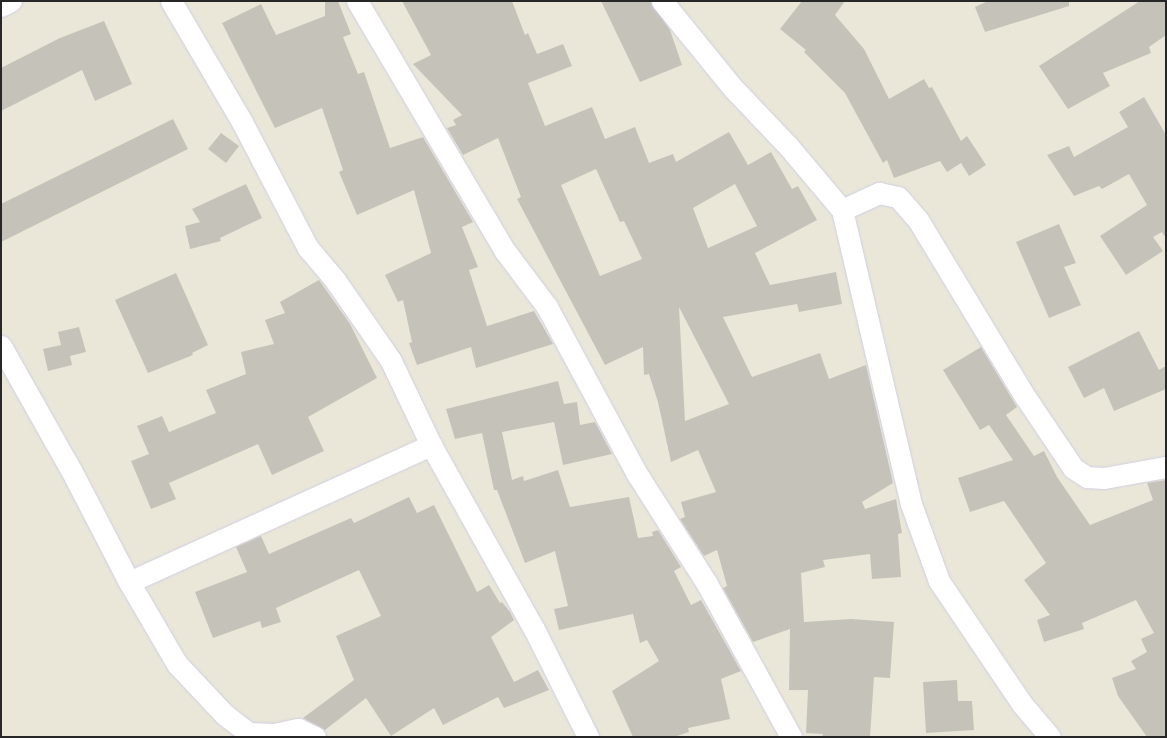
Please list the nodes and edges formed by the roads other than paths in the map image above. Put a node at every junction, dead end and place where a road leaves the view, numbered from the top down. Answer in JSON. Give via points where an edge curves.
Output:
{"nodes":[{"id":1,"x":11,"y":1,"type":"edge"},
{"id":2,"x":171,"y":1,"type":"edge"},
{"id":3,"x":357,"y":1,"type":"edge"},
{"id":4,"x":662,"y":1,"type":"edge"},
{"id":5,"x":1,"y":6,"type":"edge"},
{"id":6,"x":842,"y":210,"type":"junction"},
{"id":7,"x":1,"y":346,"type":"edge"},
{"id":8,"x":430,"y":445,"type":"junction"},
{"id":9,"x":1166,"y":467,"type":"edge"},
{"id":10,"x":129,"y":582,"type":"junction"},
{"id":11,"x":314,"y":737,"type":"edge"},
{"id":12,"x":588,"y":737,"type":"edge"},
{"id":13,"x":791,"y":737,"type":"edge"},
{"id":14,"x":1050,"y":737,"type":"edge"}],
"edges":[{"from":1,"to":5,"type":"street"},
{"from":2,"to":8,"type":"street","via":[[242,122],[308,248],[335,280],[391,361]]},
{"from":3,"to":13,"type":"street","via":[[505,251],[547,307],[637,474],[707,584]]},
{"from":4,"to":6,"type":"street","via":[[733,88]]},
{"from":6,"to":9,"type":"street","via":[[879,193],[898,197],[918,220],[1026,398],[1073,468],[1087,477],[1104,478]]},
{"from":6,"to":14,"type":"street","via":[[911,504],[939,581],[999,672]]},
{"from":7,"to":10,"type":"street"},
{"from":8,"to":10,"type":"street"},
{"from":8,"to":12,"type":"street","via":[[534,628]]},
{"from":10,"to":11,"type":"street","via":[[177,664],[225,715],[249,733],[274,734],[298,729]]}]}
